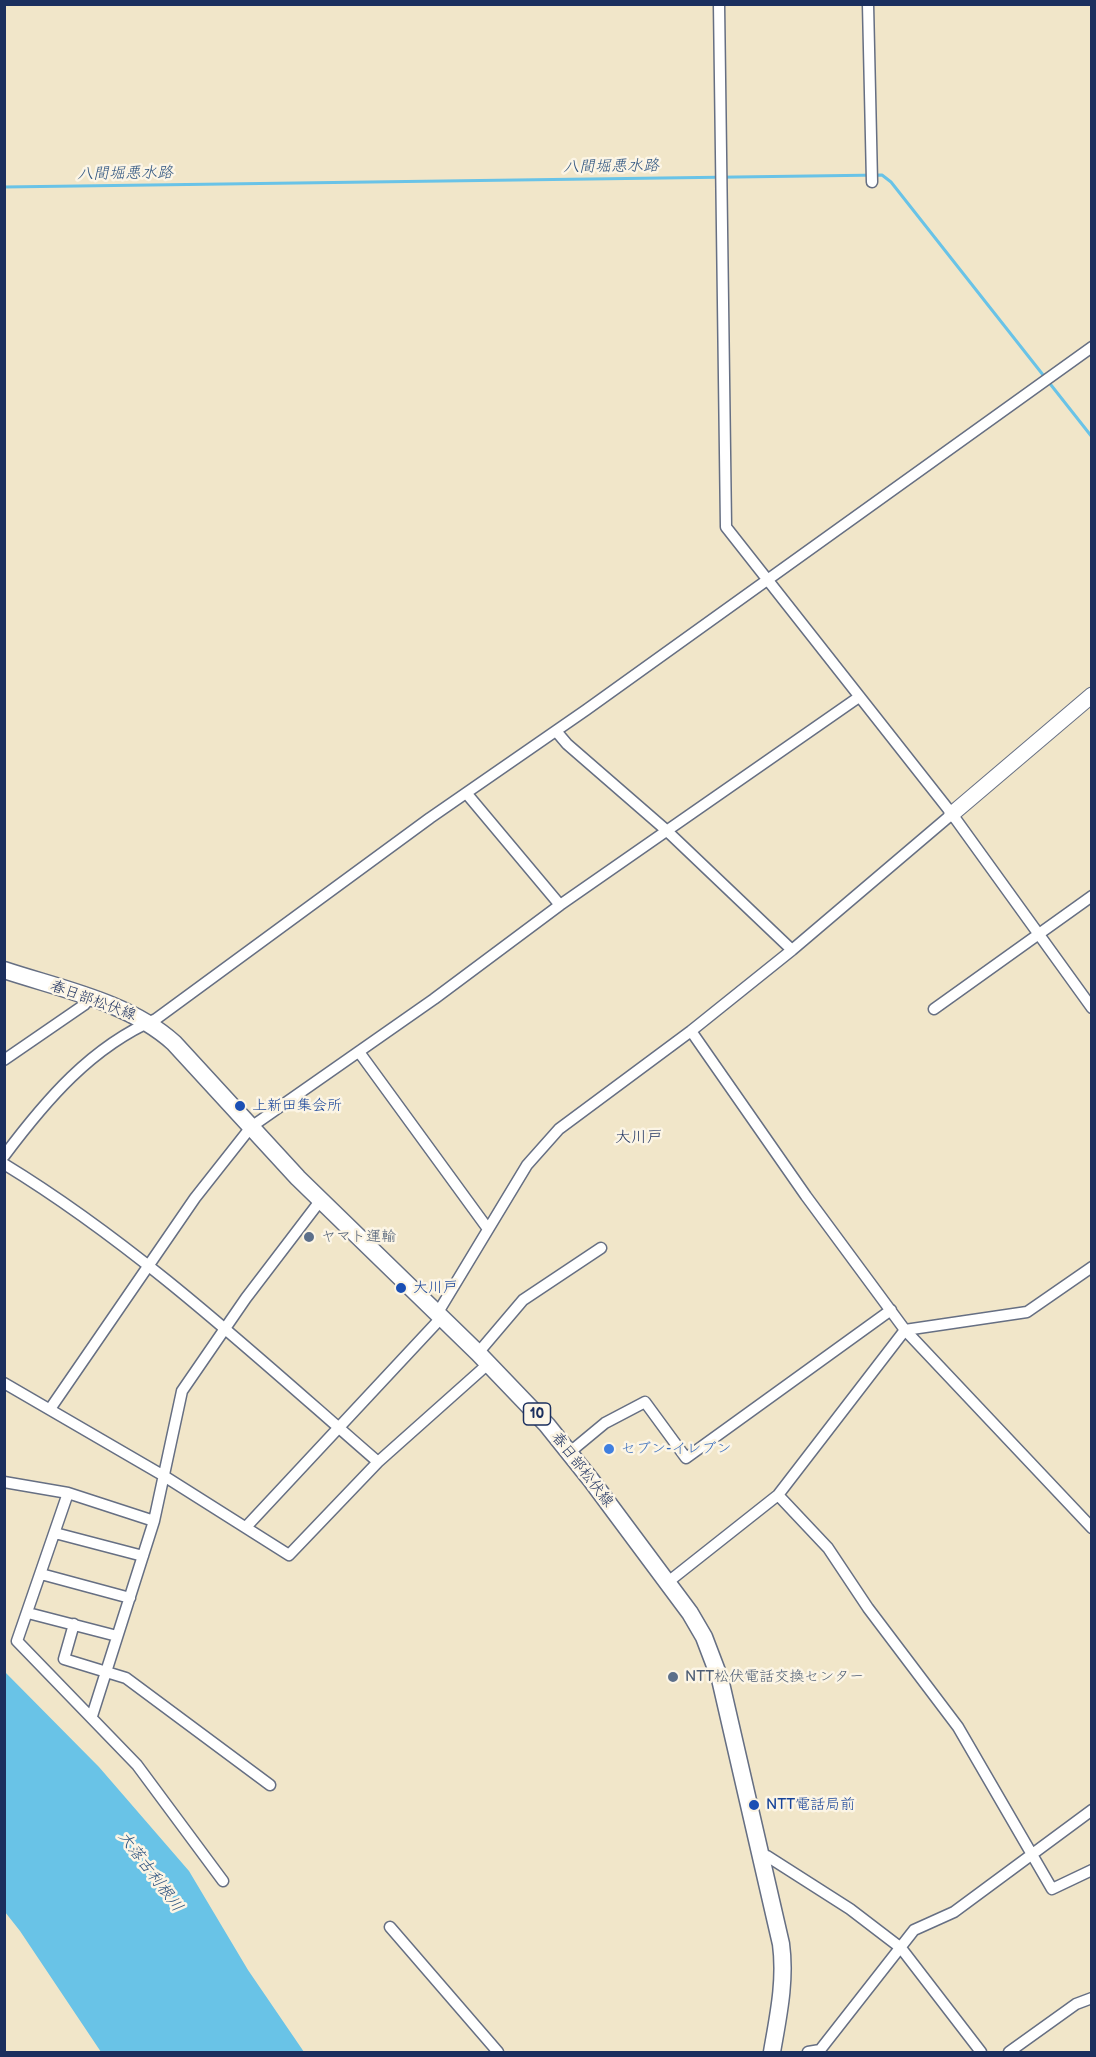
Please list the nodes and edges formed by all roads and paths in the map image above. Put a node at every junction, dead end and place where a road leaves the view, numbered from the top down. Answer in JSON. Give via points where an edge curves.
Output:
{"nodes":[{"id":1,"x":719,"y":4,"type":"edge"},
{"id":2,"x":868,"y":4,"type":"edge"},
{"id":3,"x":872,"y":182,"type":"dead end"},
{"id":4,"x":1092,"y":346,"type":"edge"},
{"id":5,"x":768,"y":579,"type":"junction"},
{"id":6,"x":1092,"y":695,"type":"edge"},
{"id":7,"x":859,"y":697,"type":"junction"},
{"id":8,"x":556,"y":731,"type":"junction"},
{"id":9,"x":467,"y":794,"type":"junction"},
{"id":10,"x":952,"y":814,"type":"junction"},
{"id":11,"x":666,"y":830,"type":"junction"},
{"id":12,"x":1092,"y":896,"type":"edge"},
{"id":13,"x":560,"y":905,"type":"junction"},
{"id":14,"x":1038,"y":934,"type":"junction"},
{"id":15,"x":792,"y":950,"type":"junction"},
{"id":16,"x":4,"y":970,"type":"edge"},
{"id":17,"x":89,"y":999,"type":"junction"},
{"id":18,"x":1092,"y":1008,"type":"edge"},
{"id":19,"x":934,"y":1009,"type":"dead end"},
{"id":20,"x":148,"y":1022,"type":"junction"},
{"id":21,"x":691,"y":1031,"type":"junction"},
{"id":22,"x":359,"y":1052,"type":"junction"},
{"id":23,"x":4,"y":1060,"type":"edge"},
{"id":24,"x":251,"y":1127,"type":"junction"},
{"id":25,"x":4,"y":1156,"type":"edge"},
{"id":26,"x":4,"y":1164,"type":"edge"},
{"id":27,"x":320,"y":1201,"type":"junction"},
{"id":28,"x":488,"y":1230,"type":"junction"},
{"id":29,"x":601,"y":1248,"type":"dead end"},
{"id":30,"x":147,"y":1266,"type":"junction"},
{"id":31,"x":1092,"y":1267,"type":"edge"},
{"id":32,"x":891,"y":1310,"type":"junction"},
{"id":33,"x":439,"y":1316,"type":"junction"},
{"id":34,"x":225,"y":1330,"type":"junction"},
{"id":35,"x":905,"y":1330,"type":"junction"},
{"id":36,"x":483,"y":1359,"type":"junction"},
{"id":37,"x":4,"y":1383,"type":"edge"},
{"id":38,"x":50,"y":1409,"type":"junction"},
{"id":39,"x":338,"y":1428,"type":"junction"},
{"id":40,"x":570,"y":1452,"type":"junction"},
{"id":41,"x":378,"y":1462,"type":"junction"},
{"id":42,"x":164,"y":1476,"type":"junction"},
{"id":43,"x":4,"y":1482,"type":"edge"},
{"id":44,"x":68,"y":1493,"type":"junction"},
{"id":45,"x":778,"y":1495,"type":"junction"},
{"id":46,"x":154,"y":1521,"type":"junction"},
{"id":47,"x":246,"y":1527,"type":"junction"},
{"id":48,"x":1092,"y":1528,"type":"edge"},
{"id":49,"x":55,"y":1533,"type":"junction"},
{"id":50,"x":143,"y":1556,"type":"junction"},
{"id":51,"x":41,"y":1574,"type":"junction"},
{"id":52,"x":668,"y":1582,"type":"junction"},
{"id":53,"x":130,"y":1598,"type":"junction"},
{"id":54,"x":28,"y":1613,"type":"junction"},
{"id":55,"x":74,"y":1624,"type":"junction"},
{"id":56,"x":117,"y":1636,"type":"junction"},
{"id":57,"x":106,"y":1671,"type":"junction"},
{"id":58,"x":92,"y":1716,"type":"junction"},
{"id":59,"x":270,"y":1785,"type":"dead end"},
{"id":60,"x":1092,"y":1810,"type":"edge"},
{"id":61,"x":1031,"y":1855,"type":"junction"},
{"id":62,"x":767,"y":1856,"type":"dead end"},
{"id":63,"x":1092,"y":1870,"type":"edge"},
{"id":64,"x":223,"y":1881,"type":"dead end"},
{"id":65,"x":390,"y":1927,"type":"dead end"},
{"id":66,"x":900,"y":1948,"type":"junction"},
{"id":67,"x":1092,"y":1998,"type":"edge"},
{"id":68,"x":498,"y":2052,"type":"edge"},
{"id":69,"x":772,"y":2052,"type":"edge"},
{"id":70,"x":808,"y":2052,"type":"edge"},
{"id":71,"x":981,"y":2052,"type":"edge"},
{"id":72,"x":1010,"y":2052,"type":"edge"}],
"edges":[{"from":1,"to":5,"type":"street","via":[[726,526]]},
{"from":2,"to":3,"type":"street"},
{"from":4,"to":5,"type":"street"},
{"from":5,"to":7,"type":"street"},
{"from":5,"to":8,"type":"street"},
{"from":6,"to":10,"type":"street"},
{"from":7,"to":10,"type":"street"},
{"from":7,"to":11,"type":"street"},
{"from":8,"to":9,"type":"street"},
{"from":8,"to":11,"type":"street"},
{"from":9,"to":13,"type":"street"},
{"from":9,"to":20,"type":"street"},
{"from":10,"to":14,"type":"street"},
{"from":10,"to":15,"type":"street"},
{"from":11,"to":13,"type":"street"},
{"from":11,"to":15,"type":"street"},
{"from":12,"to":14,"type":"street"},
{"from":13,"to":22,"type":"street"},
{"from":14,"to":18,"type":"street"},
{"from":14,"to":19,"type":"street"},
{"from":15,"to":21,"type":"street"},
{"from":16,"to":17,"type":"main road","name":"春日部松伏線","number":"10"},
{"from":17,"to":20,"type":"main road","name":"春日部松伏線","number":"10"},
{"from":17,"to":23,"type":"street"},
{"from":20,"to":24,"type":"main road","name":"春日部松伏線","number":"10","via":[[197,1066]]},
{"from":20,"to":25,"type":"street","via":[[85,1062],[33,1117]]},
{"from":21,"to":28,"type":"street","via":[[559,1129],[527,1165]]},
{"from":21,"to":32,"type":"street"},
{"from":22,"to":24,"type":"street"},
{"from":22,"to":28,"type":"street"},
{"from":24,"to":27,"type":"main road","name":"春日部松伏線","number":"10"},
{"from":24,"to":30,"type":"street"},
{"from":26,"to":30,"type":"street","via":[[65,1201]]},
{"from":27,"to":33,"type":"main road","name":"春日部松伏線","number":"10"},
{"from":27,"to":34,"type":"street"},
{"from":28,"to":33,"type":"street"},
{"from":29,"to":36,"type":"street","via":[[523,1300]]},
{"from":30,"to":34,"type":"street"},
{"from":30,"to":38,"type":"street"},
{"from":31,"to":35,"type":"street","via":[[1028,1312]]},
{"from":32,"to":35,"type":"street"},
{"from":32,"to":40,"type":"street","via":[[686,1458],[645,1402],[605,1423]]},
{"from":33,"to":36,"type":"main road","name":"春日部松伏線","number":"10"},
{"from":33,"to":39,"type":"street"},
{"from":34,"to":39,"type":"street"},
{"from":34,"to":42,"type":"street","via":[[182,1391]]},
{"from":35,"to":45,"type":"street"},
{"from":35,"to":48,"type":"street"},
{"from":36,"to":40,"type":"main road","name":"春日部松伏線","number":"10"},
{"from":36,"to":41,"type":"street"},
{"from":37,"to":38,"type":"street"},
{"from":38,"to":42,"type":"street"},
{"from":39,"to":41,"type":"street"},
{"from":39,"to":47,"type":"street"},
{"from":40,"to":52,"type":"main road","name":"春日部松伏線","number":"10"},
{"from":41,"to":47,"type":"street","via":[[289,1556]]},
{"from":42,"to":46,"type":"street"},
{"from":42,"to":47,"type":"street"},
{"from":43,"to":44,"type":"street"},
{"from":44,"to":46,"type":"street"},
{"from":44,"to":49,"type":"street"},
{"from":45,"to":52,"type":"street"},
{"from":45,"to":61,"type":"street","via":[[828,1548],[958,1727]]},
{"from":46,"to":50,"type":"street"},
{"from":49,"to":50,"type":"street"},
{"from":49,"to":51,"type":"street"},
{"from":50,"to":53,"type":"street"},
{"from":51,"to":53,"type":"street"},
{"from":51,"to":54,"type":"street"},
{"from":52,"to":69,"type":"main road","name":"春日部松伏線","number":"10","via":[[704,1636],[714,1660],[781,1944],[783,1966]]},
{"from":53,"to":56,"type":"street"},
{"from":54,"to":55,"type":"street"},
{"from":54,"to":58,"type":"street","via":[[16,1641]]},
{"from":55,"to":56,"type":"street"},
{"from":55,"to":57,"type":"street","via":[[64,1659]]},
{"from":56,"to":57,"type":"street"},
{"from":57,"to":58,"type":"street"},
{"from":57,"to":59,"type":"street","via":[[126,1678]]},
{"from":58,"to":64,"type":"street","via":[[137,1765]]},
{"from":60,"to":61,"type":"street"},
{"from":61,"to":63,"type":"street","via":[[1052,1889]]},
{"from":61,"to":66,"type":"street","via":[[954,1912],[914,1930]]},
{"from":62,"to":66,"type":"street","via":[[850,1909]]},
{"from":65,"to":68,"type":"street"},
{"from":66,"to":70,"type":"street","via":[[820,2050]]},
{"from":66,"to":71,"type":"street"},
{"from":67,"to":72,"type":"street","via":[[1076,2004]]}]}
